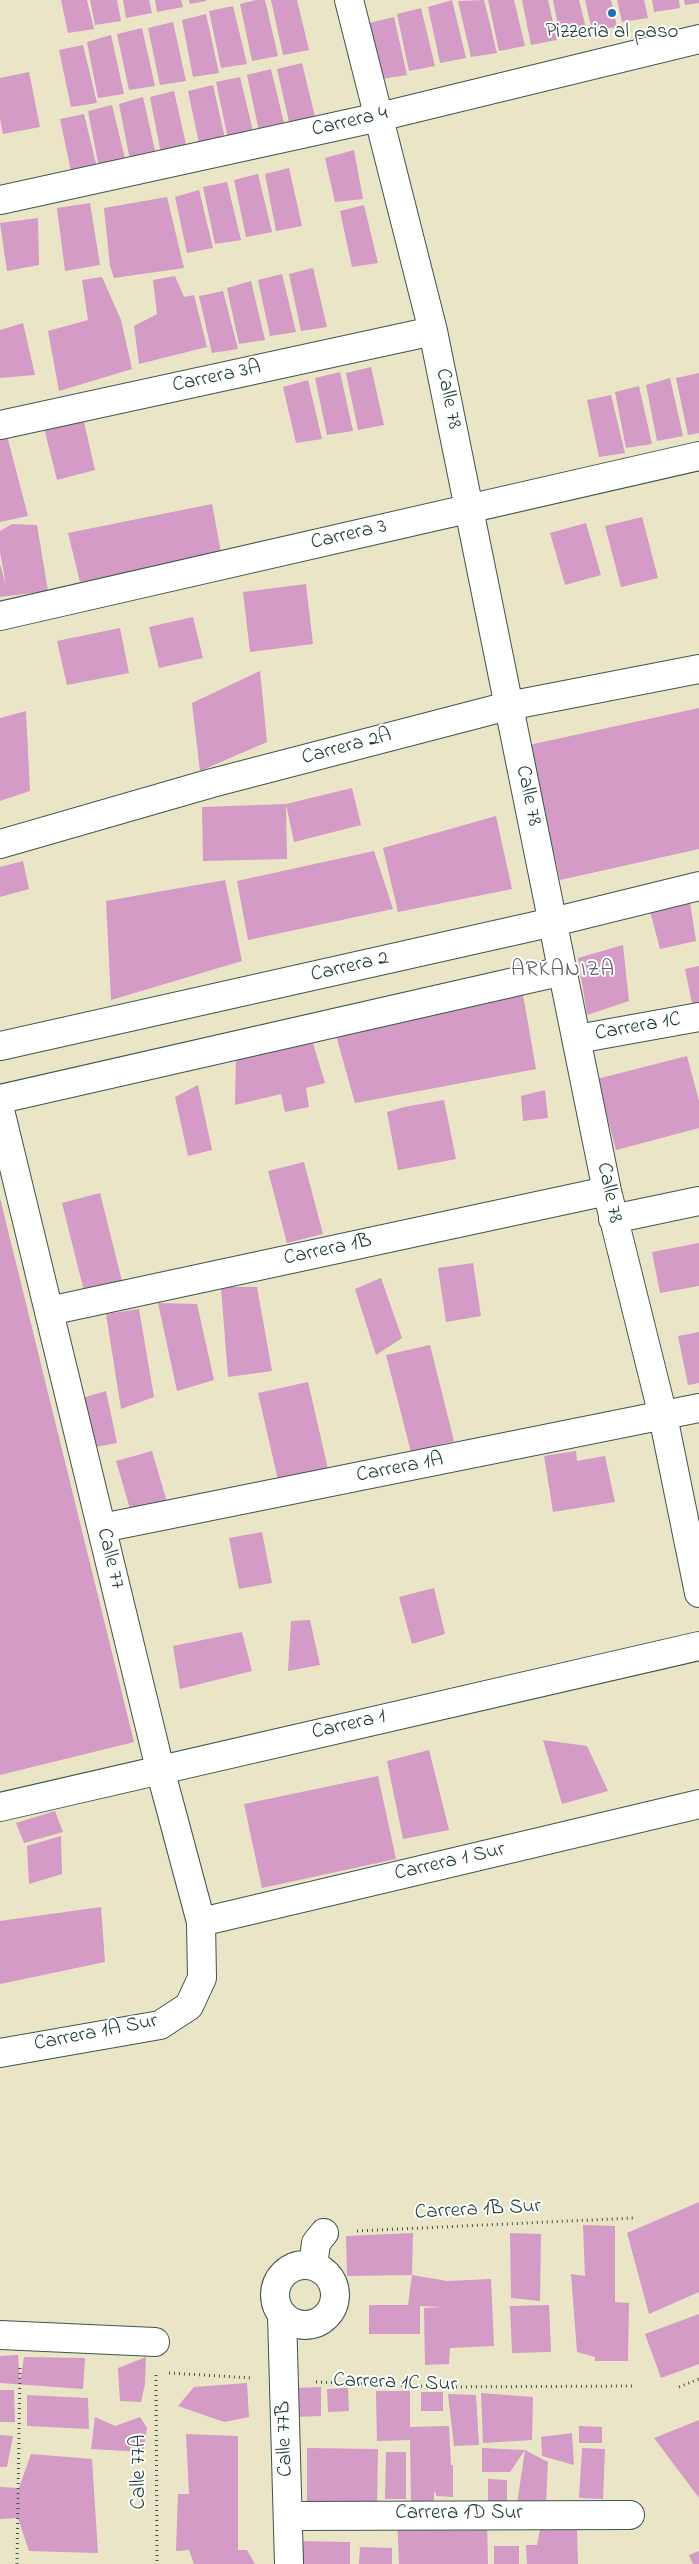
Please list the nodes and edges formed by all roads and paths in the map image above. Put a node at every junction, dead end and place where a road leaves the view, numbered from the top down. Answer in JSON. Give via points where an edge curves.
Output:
{"nodes":[{"id":1,"x":349,"y":0,"type":"edge"},
{"id":2,"x":699,"y":39,"type":"edge"},
{"id":3,"x":379,"y":117,"type":"junction"},
{"id":4,"x":0,"y":200,"type":"edge"},
{"id":5,"x":433,"y":331,"type":"junction"},
{"id":6,"x":0,"y":425,"type":"edge"},
{"id":7,"x":699,"y":456,"type":"edge"},
{"id":8,"x":470,"y":508,"type":"junction"},
{"id":9,"x":0,"y":616,"type":"edge"},
{"id":10,"x":699,"y":669,"type":"edge"},
{"id":11,"x":508,"y":706,"type":"junction"},
{"id":12,"x":0,"y":844,"type":"edge"},
{"id":13,"x":699,"y":886,"type":"edge"},
{"id":14,"x":553,"y":922,"type":"junction"},
{"id":15,"x":563,"y":971,"type":"junction"},
{"id":16,"x":699,"y":1017,"type":"edge"},
{"id":17,"x":577,"y":1039,"type":"junction"},
{"id":18,"x":0,"y":1046,"type":"edge"},
{"id":19,"x":0,"y":1099,"type":"edge"},
{"id":20,"x":0,"y":1110,"type":"edge"},
{"id":21,"x":607,"y":1191,"type":"junction"},
{"id":22,"x":699,"y":1201,"type":"edge"},
{"id":23,"x":614,"y":1219,"type":"junction"},
{"id":24,"x":49,"y":1311,"type":"junction"},
{"id":25,"x":699,"y":1408,"type":"edge"},
{"id":26,"x":663,"y":1416,"type":"junction"},
{"id":27,"x":102,"y":1528,"type":"junction"},
{"id":28,"x":699,"y":1593,"type":"edge"},
{"id":29,"x":699,"y":1646,"type":"edge"},
{"id":30,"x":160,"y":1769,"type":"junction"},
{"id":31,"x":699,"y":1804,"type":"edge"},
{"id":32,"x":0,"y":1807,"type":"edge"},
{"id":33,"x":201,"y":1922,"type":"junction"},
{"id":34,"x":189,"y":2006,"type":"joint"},
{"id":35,"x":0,"y":2053,"type":"edge"},
{"id":36,"x":633,"y":2218,"type":"dead end"},
{"id":37,"x":324,"y":2233,"type":"joint"},
{"id":38,"x":313,"y":2266,"type":"junction"},
{"id":39,"x":282,"y":2314,"type":"junction"},
{"id":40,"x":10,"y":2335,"type":"edge"},
{"id":41,"x":155,"y":2342,"type":"dead end"},
{"id":42,"x":156,"y":2372,"type":"dead end"},
{"id":43,"x":699,"y":2379,"type":"edge"},
{"id":44,"x":156,"y":2380,"type":"dead end"},
{"id":45,"x":285,"y":2380,"type":"junction"},
{"id":46,"x":635,"y":2386,"type":"dead end"},
{"id":47,"x":679,"y":2387,"type":"dead end"},
{"id":48,"x":630,"y":2515,"type":"dead end"},
{"id":49,"x":288,"y":2516,"type":"junction"},
{"id":50,"x":17,"y":2564,"type":"edge"},
{"id":51,"x":157,"y":2564,"type":"edge"},
{"id":52,"x":289,"y":2564,"type":"edge"}],
"edges":[{"from":1,"to":3,"type":"street","name":"Calle 78"},
{"from":2,"to":3,"type":"street","name":"Carrera 4"},
{"from":3,"to":4,"type":"street","name":"Carrera 4"},
{"from":3,"to":5,"type":"street","name":"Calle 78"},
{"from":5,"to":6,"type":"street","name":"Carrera 3A"},
{"from":5,"to":8,"type":"street","name":"Calle 78"},
{"from":7,"to":8,"type":"street","name":"Carrera 3"},
{"from":8,"to":9,"type":"street","name":"Carrera 3"},
{"from":8,"to":11,"type":"street","name":"Calle 78"},
{"from":10,"to":11,"type":"street","name":"Carrera 2A"},
{"from":11,"to":12,"type":"street","name":"Carrera 2A"},
{"from":11,"to":14,"type":"street","name":"Calle 78"},
{"from":13,"to":14,"type":"street","name":"Carrera 2"},
{"from":14,"to":15,"type":"street","name":"Calle 78"},
{"from":14,"to":18,"type":"street","name":"Carrera 2"},
{"from":15,"to":17,"type":"street","name":"Calle 78"},
{"from":15,"to":19,"type":"street"},
{"from":16,"to":17,"type":"street","name":"Carrera 1C"},
{"from":17,"to":21,"type":"street","name":"Calle 78"},
{"from":20,"to":24,"type":"street","name":"Calle 77"},
{"from":21,"to":23,"type":"street","name":"Calle 78"},
{"from":21,"to":24,"type":"street","name":"Carrera 1B"},
{"from":22,"to":23,"type":"street"},
{"from":23,"to":26,"type":"street","name":"Calle 78"},
{"from":24,"to":27,"type":"street","name":"Calle 77"},
{"from":25,"to":26,"type":"street","name":"Carrera 1A"},
{"from":26,"to":27,"type":"street","name":"Carrera 1A"},
{"from":26,"to":28,"type":"street","name":"Calle 78"},
{"from":27,"to":30,"type":"street","name":"Calle 77"},
{"from":29,"to":30,"type":"street","name":"Carrera 1"},
{"from":30,"to":32,"type":"street","name":"Carrera 1"},
{"from":30,"to":33,"type":"street","name":"Calle 77"},
{"from":31,"to":33,"type":"street","name":"Carrera 1 Sur"},
{"from":33,"to":34,"type":"street","name":"Calle 77","via":[[202,1978]]},
{"from":34,"to":35,"type":"street","name":"Carrera 1A Sur","via":[[160,2025]]},
{"from":36,"to":37,"type":"path","name":"Carrera 1B Sur"},
{"from":37,"to":38,"type":"street","via":[[316,2243]]},
{"from":38,"to":39,"type":"street","via":[[294,2267],[279,2279],[275,2298]]},
{"from":38,"to":39,"type":"street","via":[[329,2276],[336,2293],[331,2311],[316,2324],[298,2324]]},
{"from":39,"to":45,"type":"street","name":"Calle 77B"},
{"from":40,"to":41,"type":"street"},
{"from":40,"to":50,"type":"path"},
{"from":42,"to":45,"type":"path","name":"Carrera 1C Sur"},
{"from":43,"to":47,"type":"path"},
{"from":44,"to":51,"type":"path","name":"Calle 77A"},
{"from":45,"to":46,"type":"path","name":"Carrera 1C Sur","via":[[444,2387]]},
{"from":45,"to":49,"type":"street","name":"Calle 77B"},
{"from":48,"to":49,"type":"street","name":"Carrera 1D Sur"},
{"from":49,"to":52,"type":"street","name":"Calle 77B"}]}
